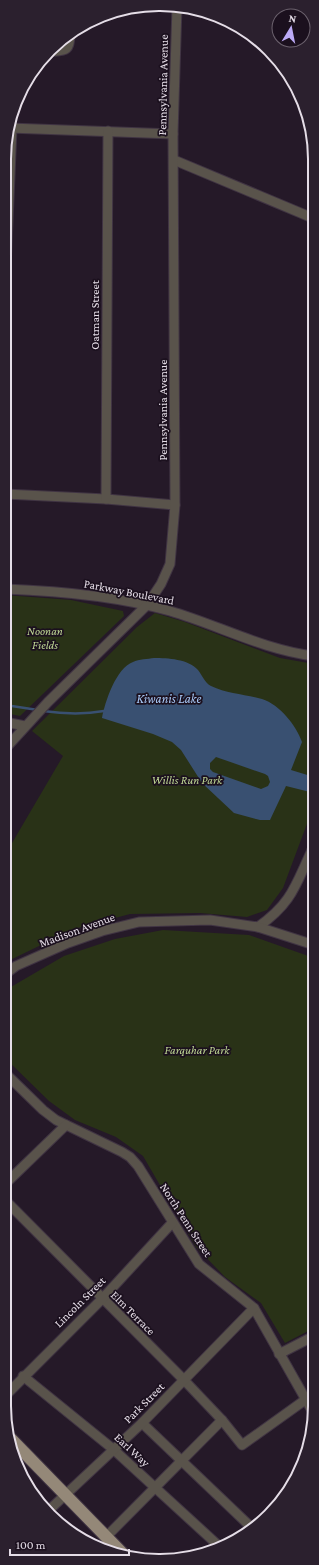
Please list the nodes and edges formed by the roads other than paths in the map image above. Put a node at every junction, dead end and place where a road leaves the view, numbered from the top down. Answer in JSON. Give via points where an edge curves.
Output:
{"nodes":[{"id":1,"x":176,"y":12,"type":"edge"},
{"id":2,"x":70,"y":41,"type":"edge"},
{"id":3,"x":57,"y":52,"type":"edge"},
{"id":4,"x":15,"y":128,"type":"edge"},
{"id":5,"x":108,"y":131,"type":"junction"},
{"id":6,"x":173,"y":134,"type":"junction"},
{"id":7,"x":174,"y":160,"type":"junction"},
{"id":8,"x":308,"y":216,"type":"edge"},
{"id":9,"x":11,"y":494,"type":"edge"},
{"id":10,"x":106,"y":499,"type":"junction"},
{"id":11,"x":176,"y":505,"type":"junction"},
{"id":12,"x":11,"y":589,"type":"edge"},
{"id":13,"x":147,"y":605,"type":"junction"},
{"id":14,"x":308,"y":655,"type":"edge"},
{"id":15,"x":11,"y":723,"type":"edge"},
{"id":16,"x":25,"y":726,"type":"junction"},
{"id":17,"x":11,"y":742,"type":"edge"},
{"id":18,"x":308,"y":859,"type":"edge"},
{"id":19,"x":258,"y":927,"type":"junction"},
{"id":20,"x":308,"y":943,"type":"edge"},
{"id":21,"x":11,"y":970,"type":"edge"},
{"id":22,"x":11,"y":1079,"type":"edge"},
{"id":23,"x":66,"y":1125,"type":"junction"},
{"id":24,"x":11,"y":1179,"type":"edge"},
{"id":25,"x":11,"y":1206,"type":"edge"},
{"id":26,"x":172,"y":1223,"type":"junction"},
{"id":27,"x":102,"y":1299,"type":"junction"},
{"id":28,"x":254,"y":1308,"type":"junction"},
{"id":29,"x":308,"y":1339,"type":"edge"},
{"id":30,"x":280,"y":1354,"type":"junction"},
{"id":31,"x":24,"y":1376,"type":"junction"},
{"id":32,"x":184,"y":1380,"type":"junction"},
{"id":33,"x":11,"y":1390,"type":"edge"},
{"id":34,"x":306,"y":1400,"type":"junction"},
{"id":35,"x":308,"y":1404,"type":"edge"},
{"id":36,"x":222,"y":1420,"type":"junction"},
{"id":37,"x":142,"y":1423,"type":"junction"},
{"id":38,"x":16,"y":1444,"type":"edge"},
{"id":39,"x":113,"y":1449,"type":"junction"},
{"id":40,"x":182,"y":1461,"type":"junction"},
{"id":41,"x":155,"y":1488,"type":"junction"},
{"id":42,"x":65,"y":1494,"type":"junction"},
{"id":43,"x":51,"y":1508,"type":"edge"},
{"id":44,"x":248,"y":1524,"type":"edge"},
{"id":45,"x":106,"y":1537,"type":"junction"},
{"id":46,"x":216,"y":1543,"type":"edge"},
{"id":47,"x":116,"y":1548,"type":"edge"}],
"edges":[{"from":1,"to":6,"type":"street","name":"Pennsylvania Avenue"},
{"from":2,"to":3,"type":"street","via":[[70,45],[61,52]]},
{"from":4,"to":5,"type":"street"},
{"from":5,"to":6,"type":"street"},
{"from":5,"to":10,"type":"street","name":"Oatman Street"},
{"from":6,"to":7,"type":"street","name":"Pennsylvania Avenue"},
{"from":7,"to":8,"type":"street"},
{"from":7,"to":11,"type":"street","name":"Pennsylvania Avenue"},
{"from":9,"to":10,"type":"street"},
{"from":10,"to":11,"type":"street"},
{"from":11,"to":13,"type":"street","name":"Pennsylvania Avenue","via":[[170,564]]},
{"from":12,"to":13,"type":"street","name":"Parkway Boulevard","via":[[60,592]]},
{"from":13,"to":14,"type":"street","name":"Parkway Boulevard","via":[[208,623],[281,650]]},
{"from":13,"to":16,"type":"street","name":"Pennsylvania Avenue"},
{"from":15,"to":16,"type":"street"},
{"from":16,"to":17,"type":"street","name":"Pennsylvania Avenue"},
{"from":18,"to":19,"type":"street","via":[[286,903]]},
{"from":19,"to":20,"type":"street","name":"Madison Avenue"},
{"from":19,"to":21,"type":"street","name":"Madison Avenue","via":[[210,920],[139,922],[68,943]]},
{"from":22,"to":23,"type":"street","name":"North Penn Street","via":[[43,1110]]},
{"from":23,"to":24,"type":"street"},
{"from":23,"to":26,"type":"street","name":"North Penn Street","via":[[130,1157]]},
{"from":25,"to":27,"type":"street","name":"Elm Terrace"},
{"from":26,"to":27,"type":"street","name":"Lincoln Street"},
{"from":26,"to":28,"type":"street","name":"North Penn Street","via":[[199,1264]]},
{"from":27,"to":31,"type":"street","name":"Lincoln Street"},
{"from":27,"to":32,"type":"street","name":"Elm Terrace"},
{"from":28,"to":30,"type":"street","name":"North Penn Street"},
{"from":28,"to":32,"type":"street","name":"Park Street"},
{"from":29,"to":30,"type":"street"},
{"from":30,"to":34,"type":"street","name":"North Penn Street"},
{"from":31,"to":33,"type":"street","name":"Lincoln Street"},
{"from":31,"to":39,"type":"street","name":"Earl Way"},
{"from":32,"to":36,"type":"street","name":"Elm Terrace"},
{"from":32,"to":37,"type":"street","name":"Park Street"},
{"from":34,"to":35,"type":"street","name":"North Penn Street"},
{"from":34,"to":36,"type":"street","name":"Elm Terrace","via":[[242,1445]]},
{"from":36,"to":40,"type":"street"},
{"from":37,"to":39,"type":"street","name":"Park Street"},
{"from":37,"to":40,"type":"street"},
{"from":38,"to":42,"type":"main road"},
{"from":39,"to":41,"type":"street","name":"Earl Way"},
{"from":39,"to":42,"type":"street","name":"Park Street"},
{"from":40,"to":41,"type":"street"},
{"from":40,"to":44,"type":"street"},
{"from":41,"to":45,"type":"street"},
{"from":41,"to":46,"type":"street","name":"Earl Way"},
{"from":42,"to":43,"type":"street","name":"Park Street"},
{"from":42,"to":45,"type":"main road"},
{"from":45,"to":47,"type":"main road"}]}
